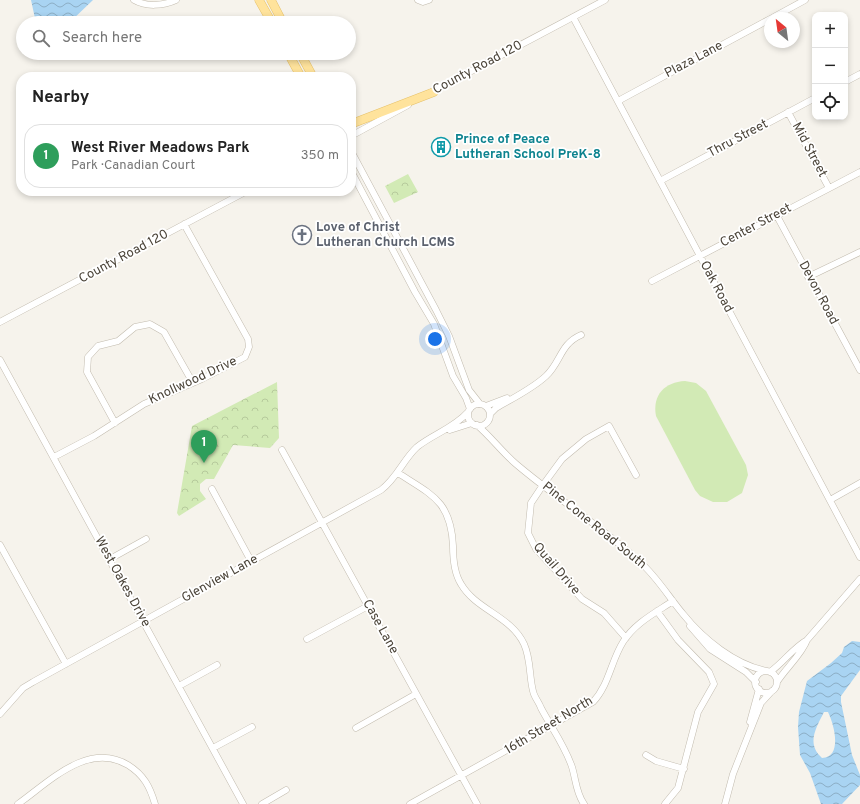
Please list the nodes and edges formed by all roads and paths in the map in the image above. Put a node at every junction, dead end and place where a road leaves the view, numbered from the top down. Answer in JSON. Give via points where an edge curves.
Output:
{"nodes":[{"id":1,"x":134,"y":0,"type":"edge"},
{"id":2,"x":176,"y":0,"type":"edge"},
{"id":3,"x":259,"y":0,"type":"edge"},
{"id":4,"x":270,"y":0,"type":"edge"},
{"id":5,"x":418,"y":0,"type":"edge"},
{"id":6,"x":429,"y":0,"type":"edge"},
{"id":7,"x":605,"y":0,"type":"edge"},
{"id":8,"x":805,"y":0,"type":"edge"},
{"id":9,"x":784,"y":12,"type":"edge"},
{"id":10,"x":268,"y":16,"type":"edge"},
{"id":11,"x":279,"y":16,"type":"edge"},
{"id":12,"x":573,"y":17,"type":"junction"},
{"id":13,"x":764,"y":23,"type":"edge"},
{"id":14,"x":292,"y":60,"type":"edge"},
{"id":15,"x":304,"y":60,"type":"edge"},
{"id":16,"x":298,"y":72,"type":"edge"},
{"id":17,"x":310,"y":72,"type":"edge"},
{"id":18,"x":860,"y":74,"type":"edge"},
{"id":19,"x":848,"y":80,"type":"edge"},
{"id":20,"x":434,"y":92,"type":"junction"},
{"id":21,"x":812,"y":100,"type":"edge"},
{"id":22,"x":618,"y":101,"type":"junction"},
{"id":23,"x":788,"y":112,"type":"junction"},
{"id":24,"x":356,"y":122,"type":"edge"},
{"id":25,"x":356,"y":133,"type":"edge"},
{"id":26,"x":356,"y":160,"type":"edge"},
{"id":27,"x":860,"y":172,"type":"edge"},
{"id":28,"x":356,"y":180,"type":"edge"},
{"id":29,"x":660,"y":181,"type":"junction"},
{"id":30,"x":829,"y":188,"type":"junction"},
{"id":31,"x":237,"y":196,"type":"edge"},
{"id":32,"x":777,"y":216,"type":"junction"},
{"id":33,"x":184,"y":224,"type":"junction"},
{"id":34,"x":860,"y":252,"type":"edge"},
{"id":35,"x":700,"y":256,"type":"junction"},
{"id":36,"x":808,"y":277,"type":"junction"},
{"id":37,"x":652,"y":281,"type":"dead end"},
{"id":38,"x":0,"y":322,"type":"edge"},
{"id":39,"x":581,"y":335,"type":"dead end"},
{"id":40,"x":0,"y":360,"type":"edge"},
{"id":41,"x":860,"y":370,"type":"edge"},
{"id":42,"x":193,"y":383,"type":"junction"},
{"id":43,"x":530,"y":388,"type":"junction"},
{"id":44,"x":483,"y":405,"type":"junction"},
{"id":45,"x":469,"y":411,"type":"junction"},
{"id":46,"x":490,"y":414,"type":"junction"},
{"id":47,"x":487,"y":422,"type":"junction"},
{"id":48,"x":115,"y":423,"type":"junction"},
{"id":49,"x":474,"y":424,"type":"junction"},
{"id":50,"x":434,"y":436,"type":"junction"},
{"id":51,"x":496,"y":445,"type":"junction"},
{"id":52,"x":282,"y":450,"type":"dead end"},
{"id":53,"x":54,"y":457,"type":"junction"},
{"id":54,"x":398,"y":473,"type":"junction"},
{"id":55,"x":636,"y":475,"type":"dead end"},
{"id":56,"x":860,"y":483,"type":"edge"},
{"id":57,"x":543,"y":485,"type":"junction"},
{"id":58,"x":212,"y":489,"type":"dead end"},
{"id":59,"x":830,"y":500,"type":"junction"},
{"id":60,"x":322,"y":522,"type":"junction"},
{"id":61,"x":146,"y":539,"type":"dead end"},
{"id":62,"x":0,"y":545,"type":"edge"},
{"id":63,"x":2,"y":554,"type":"edge"},
{"id":64,"x":860,"y":557,"type":"edge"},
{"id":65,"x":110,"y":559,"type":"junction"},
{"id":66,"x":252,"y":561,"type":"junction"},
{"id":67,"x":860,"y":579,"type":"edge"},
{"id":68,"x":673,"y":601,"type":"junction"},
{"id":69,"x":368,"y":606,"type":"junction"},
{"id":70,"x":657,"y":611,"type":"junction"},
{"id":71,"x":683,"y":614,"type":"junction"},
{"id":72,"x":144,"y":621,"type":"junction"},
{"id":73,"x":626,"y":638,"type":"junction"},
{"id":74,"x":307,"y":639,"type":"dead end"},
{"id":75,"x":807,"y":640,"type":"junction"},
{"id":76,"x":66,"y":664,"type":"junction"},
{"id":77,"x":217,"y":665,"type":"dead end"},
{"id":78,"x":768,"y":671,"type":"junction"},
{"id":79,"x":756,"y":682,"type":"junction"},
{"id":80,"x":777,"y":682,"type":"junction"},
{"id":81,"x":179,"y":686,"type":"junction"},
{"id":82,"x":759,"y":689,"type":"junction"},
{"id":83,"x":772,"y":691,"type":"junction"},
{"id":84,"x":416,"y":694,"type":"junction"},
{"id":85,"x":1,"y":710,"type":"edge"},
{"id":86,"x":252,"y":727,"type":"dead end"},
{"id":87,"x":551,"y":727,"type":"junction"},
{"id":88,"x":356,"y":728,"type":"dead end"},
{"id":89,"x":744,"y":745,"type":"junction"},
{"id":90,"x":213,"y":748,"type":"junction"},
{"id":91,"x":646,"y":755,"type":"dead end"},
{"id":92,"x":684,"y":769,"type":"junction"},
{"id":93,"x":462,"y":776,"type":"junction"},
{"id":94,"x":286,"y":790,"type":"dead end"},
{"id":95,"x":18,"y":804,"type":"edge"},
{"id":96,"x":155,"y":804,"type":"edge"},
{"id":97,"x":243,"y":804,"type":"edge"},
{"id":98,"x":262,"y":804,"type":"edge"},
{"id":99,"x":410,"y":804,"type":"edge"},
{"id":100,"x":477,"y":804,"type":"edge"},
{"id":101,"x":584,"y":804,"type":"edge"},
{"id":102,"x":665,"y":804,"type":"edge"},
{"id":103,"x":725,"y":804,"type":"edge"}],
"edges":[{"from":1,"to":2,"type":"street","via":[[142,4],[158,5]]},
{"from":3,"to":10,"type":"main road"},
{"from":4,"to":11,"type":"main road"},
{"from":5,"to":6,"type":"street"},
{"from":7,"to":12,"type":"street","name":"County Road 120"},
{"from":8,"to":9,"type":"street","name":"Plaza Lane"},
{"from":12,"to":20,"type":"street","name":"County Road 120"},
{"from":12,"to":22,"type":"street","name":"Oak Road"},
{"from":13,"to":22,"type":"street","name":"Plaza Lane"},
{"from":14,"to":16,"type":"main road"},
{"from":15,"to":17,"type":"main road"},
{"from":18,"to":19,"type":"street"},
{"from":20,"to":24,"type":"main road"},
{"from":20,"to":25,"type":"street","name":"County Road 120"},
{"from":21,"to":23,"type":"street","name":"Thru Street"},
{"from":22,"to":29,"type":"street","name":"Oak Road"},
{"from":23,"to":29,"type":"street","name":"Thru Street"},
{"from":23,"to":30,"type":"street","name":"Mid Street"},
{"from":26,"to":44,"type":"street","via":[[449,336],[469,390]]},
{"from":27,"to":30,"type":"street","name":"Center Street"},
{"from":28,"to":45,"type":"street","via":[[434,324],[453,376],[466,398]]},
{"from":29,"to":35,"type":"street","name":"Oak Road"},
{"from":30,"to":32,"type":"street","name":"Center Street"},
{"from":31,"to":33,"type":"street","name":"County Road 120"},
{"from":32,"to":35,"type":"street","name":"Center Street"},
{"from":32,"to":36,"type":"street","name":"Devon Road"},
{"from":33,"to":38,"type":"street","name":"County Road 120"},
{"from":33,"to":42,"type":"street","name":"Knollwood Drive","via":[[248,339],[249,347],[245,357]]},
{"from":34,"to":36,"type":"street"},
{"from":35,"to":37,"type":"street","name":"Center Street"},
{"from":35,"to":59,"type":"street","name":"Oak Road"},
{"from":36,"to":41,"type":"street","name":"Devon Road"},
{"from":39,"to":43,"type":"street","via":[[568,344],[550,372]]},
{"from":40,"to":53,"type":"street","name":"West Oakes Drive"},
{"from":42,"to":48,"type":"street","name":"Knollwood Drive","via":[[144,404]]},
{"from":42,"to":48,"type":"street","via":[[164,332],[150,324],[135,327],[118,341],[98,346],[88,357],[87,372]]},
{"from":43,"to":44,"type":"street"},
{"from":43,"to":46,"type":"street"},
{"from":44,"to":45,"type":"street","via":[[474,405]]},
{"from":44,"to":46,"type":"street"},
{"from":45,"to":49,"type":"street","via":[[469,418]]},
{"from":45,"to":50,"type":"street","name":"Glenview Lane"},
{"from":46,"to":47,"type":"street"},
{"from":47,"to":49,"type":"street","via":[[482,425]]},
{"from":47,"to":51,"type":"street","name":"Pine Cone Road South"},
{"from":48,"to":53,"type":"street","name":"Knollwood Drive"},
{"from":49,"to":50,"type":"street","name":"Glenview Lane"},
{"from":49,"to":51,"type":"street","name":"Pine Cone Road South"},
{"from":50,"to":54,"type":"street","name":"Glenview Lane","via":[[416,448]]},
{"from":51,"to":57,"type":"street","name":"Pine Cone Road South","via":[[516,465]]},
{"from":52,"to":60,"type":"street","name":"Case Lane"},
{"from":53,"to":65,"type":"street","name":"West Oakes Drive"},
{"from":54,"to":60,"type":"street","name":"Glenview Lane","via":[[390,484],[381,490]]},
{"from":54,"to":87,"type":"street","via":[[431,494],[444,508],[452,527],[458,580],[475,600],[510,626],[519,636],[529,659],[533,692]]},
{"from":55,"to":57,"type":"street","name":"Quail Drive","via":[[609,426],[586,439],[562,459]]},
{"from":56,"to":59,"type":"street"},
{"from":57,"to":68,"type":"street","name":"Pine Cone Road South","via":[[632,555],[656,578]]},
{"from":57,"to":73,"type":"street","name":"Quail Drive","via":[[531,503],[528,533],[532,543],[582,599],[604,613]]},
{"from":58,"to":66,"type":"street"},
{"from":59,"to":64,"type":"street","name":"Oak Road"},
{"from":60,"to":66,"type":"street","name":"Glenview Lane"},
{"from":60,"to":69,"type":"street","name":"Case Lane"},
{"from":61,"to":65,"type":"street"},
{"from":62,"to":63,"type":"street"},
{"from":63,"to":76,"type":"street"},
{"from":65,"to":72,"type":"street","name":"West Oakes Drive"},
{"from":66,"to":72,"type":"street","name":"Glenview Lane"},
{"from":67,"to":75,"type":"street"},
{"from":68,"to":70,"type":"street","name":"16th Street North"},
{"from":68,"to":71,"type":"street","name":"Pine Cone Road South"},
{"from":69,"to":74,"type":"street"},
{"from":69,"to":84,"type":"street","name":"Case Lane"},
{"from":70,"to":73,"type":"street","name":"16th Street North","via":[[636,626]]},
{"from":70,"to":92,"type":"street","via":[[678,640],[710,672],[714,684],[698,712]]},
{"from":71,"to":78,"type":"street","name":"Pine Cone Road South","via":[[730,655],[752,667]]},
{"from":71,"to":79,"type":"street","name":"Pine Cone Road South","via":[[696,635],[706,645],[746,672]]},
{"from":72,"to":76,"type":"street","name":"Glenview Lane"},
{"from":72,"to":81,"type":"street","name":"West Oakes Drive"},
{"from":73,"to":87,"type":"street","name":"16th Street North","via":[[598,697],[588,706]]},
{"from":75,"to":78,"type":"street"},
{"from":75,"to":80,"type":"street","via":[[805,648]]},
{"from":76,"to":85,"type":"street","name":"Glenview Lane","via":[[23,688]]},
{"from":77,"to":81,"type":"street"},
{"from":78,"to":79,"type":"street","via":[[759,674]]},
{"from":78,"to":80,"type":"street","via":[[774,674]]},
{"from":79,"to":82,"type":"street"},
{"from":80,"to":83,"type":"street"},
{"from":81,"to":90,"type":"street","name":"West Oakes Drive"},
{"from":82,"to":83,"type":"street","via":[[763,692]]},
{"from":82,"to":89,"type":"street"},
{"from":83,"to":89,"type":"street","via":[[761,703]]},
{"from":84,"to":88,"type":"street"},
{"from":84,"to":93,"type":"street","name":"Case Lane"},
{"from":86,"to":90,"type":"street"},
{"from":87,"to":93,"type":"street","name":"16th Street North"},
{"from":87,"to":101,"type":"street","via":[[569,761]]},
{"from":89,"to":103,"type":"street"},
{"from":90,"to":97,"type":"street","name":"West Oakes Drive"},
{"from":91,"to":92,"type":"street","via":[[656,761]]},
{"from":92,"to":102,"type":"street","via":[[678,788]]},
{"from":93,"to":99,"type":"street","name":"16th Street North"},
{"from":93,"to":100,"type":"street","name":"Case Lane"},
{"from":94,"to":98,"type":"street"},
{"from":95,"to":96,"type":"street","via":[[71,766],[88,758],[100,756],[119,759],[134,768],[150,787]]}]}
